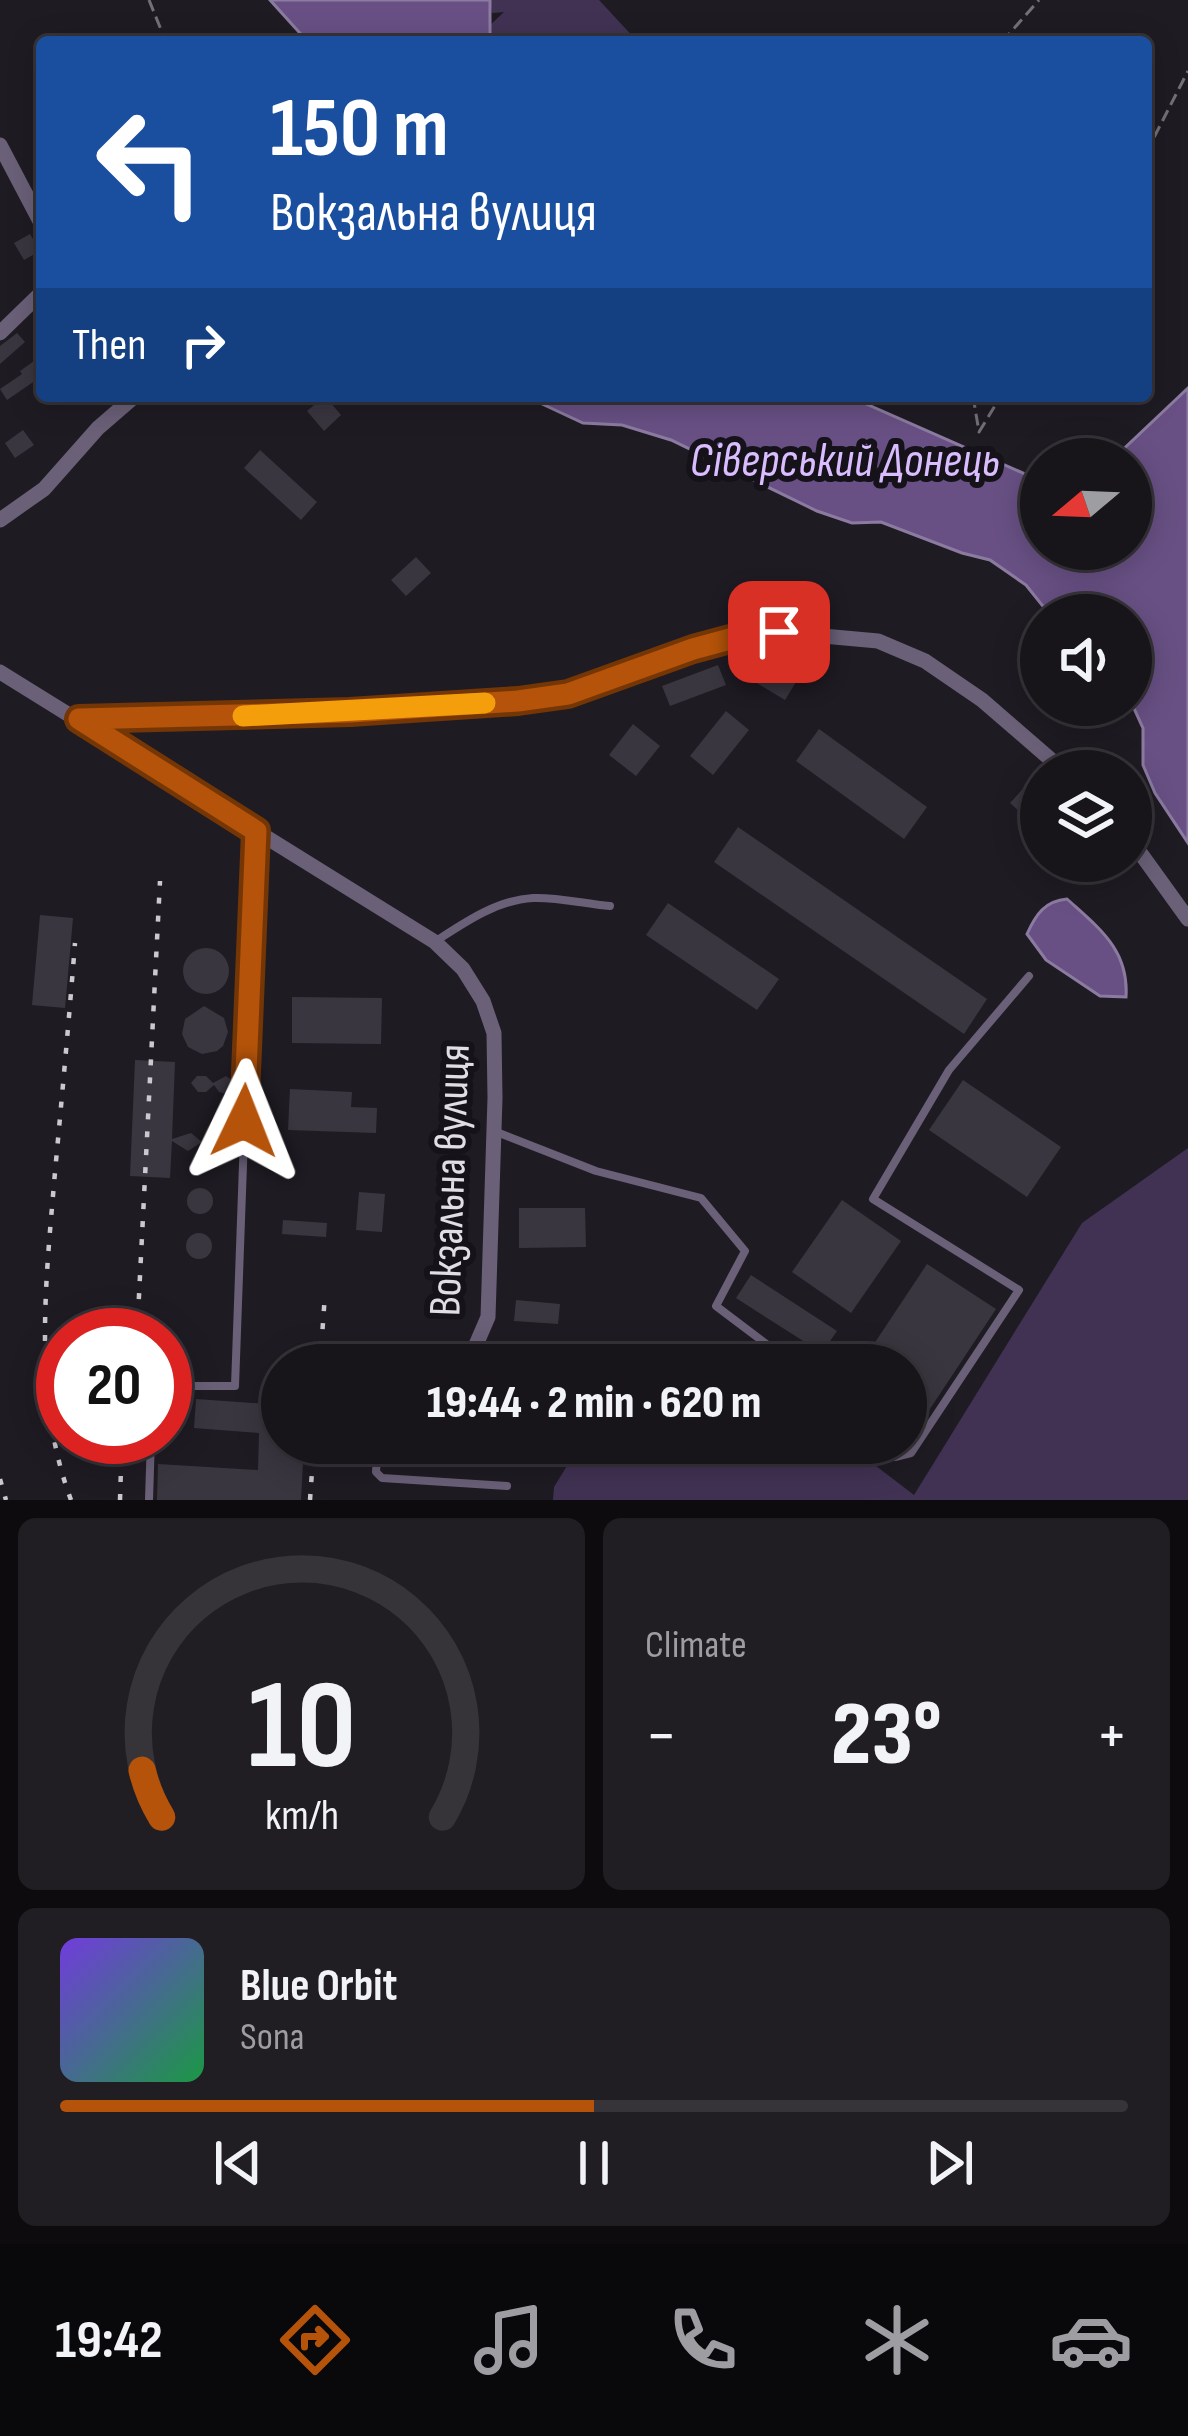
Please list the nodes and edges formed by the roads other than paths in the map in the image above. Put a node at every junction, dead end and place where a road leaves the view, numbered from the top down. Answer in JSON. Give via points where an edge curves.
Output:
{"nodes":[{"id":1,"x":0,"y":145,"type":"edge"},
{"id":2,"x":36,"y":214,"type":"edge"},
{"id":3,"x":36,"y":298,"type":"edge"},
{"id":4,"x":0,"y":333,"type":"edge"},
{"id":5,"x":129,"y":402,"type":"edge"},
{"id":6,"x":0,"y":520,"type":"edge"},
{"id":7,"x":0,"y":672,"type":"edge"},
{"id":8,"x":79,"y":719,"type":"junction"},
{"id":9,"x":1040,"y":750,"type":"edge"},
{"id":10,"x":256,"y":831,"type":"junction"},
{"id":11,"x":1152,"y":869,"type":"edge"},
{"id":12,"x":610,"y":906,"type":"dead end"},
{"id":13,"x":1188,"y":919,"type":"edge"},
{"id":14,"x":434,"y":942,"type":"junction"},
{"id":15,"x":1029,"y":976,"type":"dead end"},
{"id":16,"x":494,"y":1131,"type":"junction"},
{"id":17,"x":475,"y":1344,"type":"edge"},
{"id":18,"x":766,"y":1344,"type":"edge"},
{"id":19,"x":192,"y":1385,"type":"edge"},
{"id":20,"x":927,"y":1429,"type":"edge"},
{"id":21,"x":150,"y":1464,"type":"edge"},
{"id":22,"x":377,"y":1464,"type":"edge"},
{"id":23,"x":507,"y":1486,"type":"dead end"},
{"id":24,"x":149,"y":1500,"type":"edge"}],
"edges":[{"from":1,"to":2,"type":"street"},
{"from":3,"to":4,"type":"street"},
{"from":5,"to":6,"type":"street","via":[[44,489]]},
{"from":7,"to":8,"type":"street","name":"Вокзальна вулиця"},
{"from":8,"to":9,"type":"street","via":[[518,701],[568,694],[693,649],[779,632],[878,641],[925,661]]},
{"from":8,"to":10,"type":"street","name":"Вокзальна вулиця"},
{"from":10,"to":14,"type":"street","name":"Вокзальна вулиця"},
{"from":10,"to":19,"type":"lane","via":[[235,1386]]},
{"from":11,"to":13,"type":"street"},
{"from":12,"to":14,"type":"lane","via":[[512,902]]},
{"from":14,"to":16,"type":"street","name":"Вокзальна вулиця","via":[[463,969],[494,1033]]},
{"from":15,"to":20,"type":"lane","via":[[949,1070],[873,1199],[1019,1290]]},
{"from":16,"to":17,"type":"street","name":"Вокзальна вулиця","via":[[488,1317]]},
{"from":16,"to":18,"type":"lane","via":[[596,1171],[701,1198],[745,1251],[716,1306]]},
{"from":21,"to":24,"type":"lane"},
{"from":22,"to":23,"type":"lane","via":[[382,1478]]}]}
